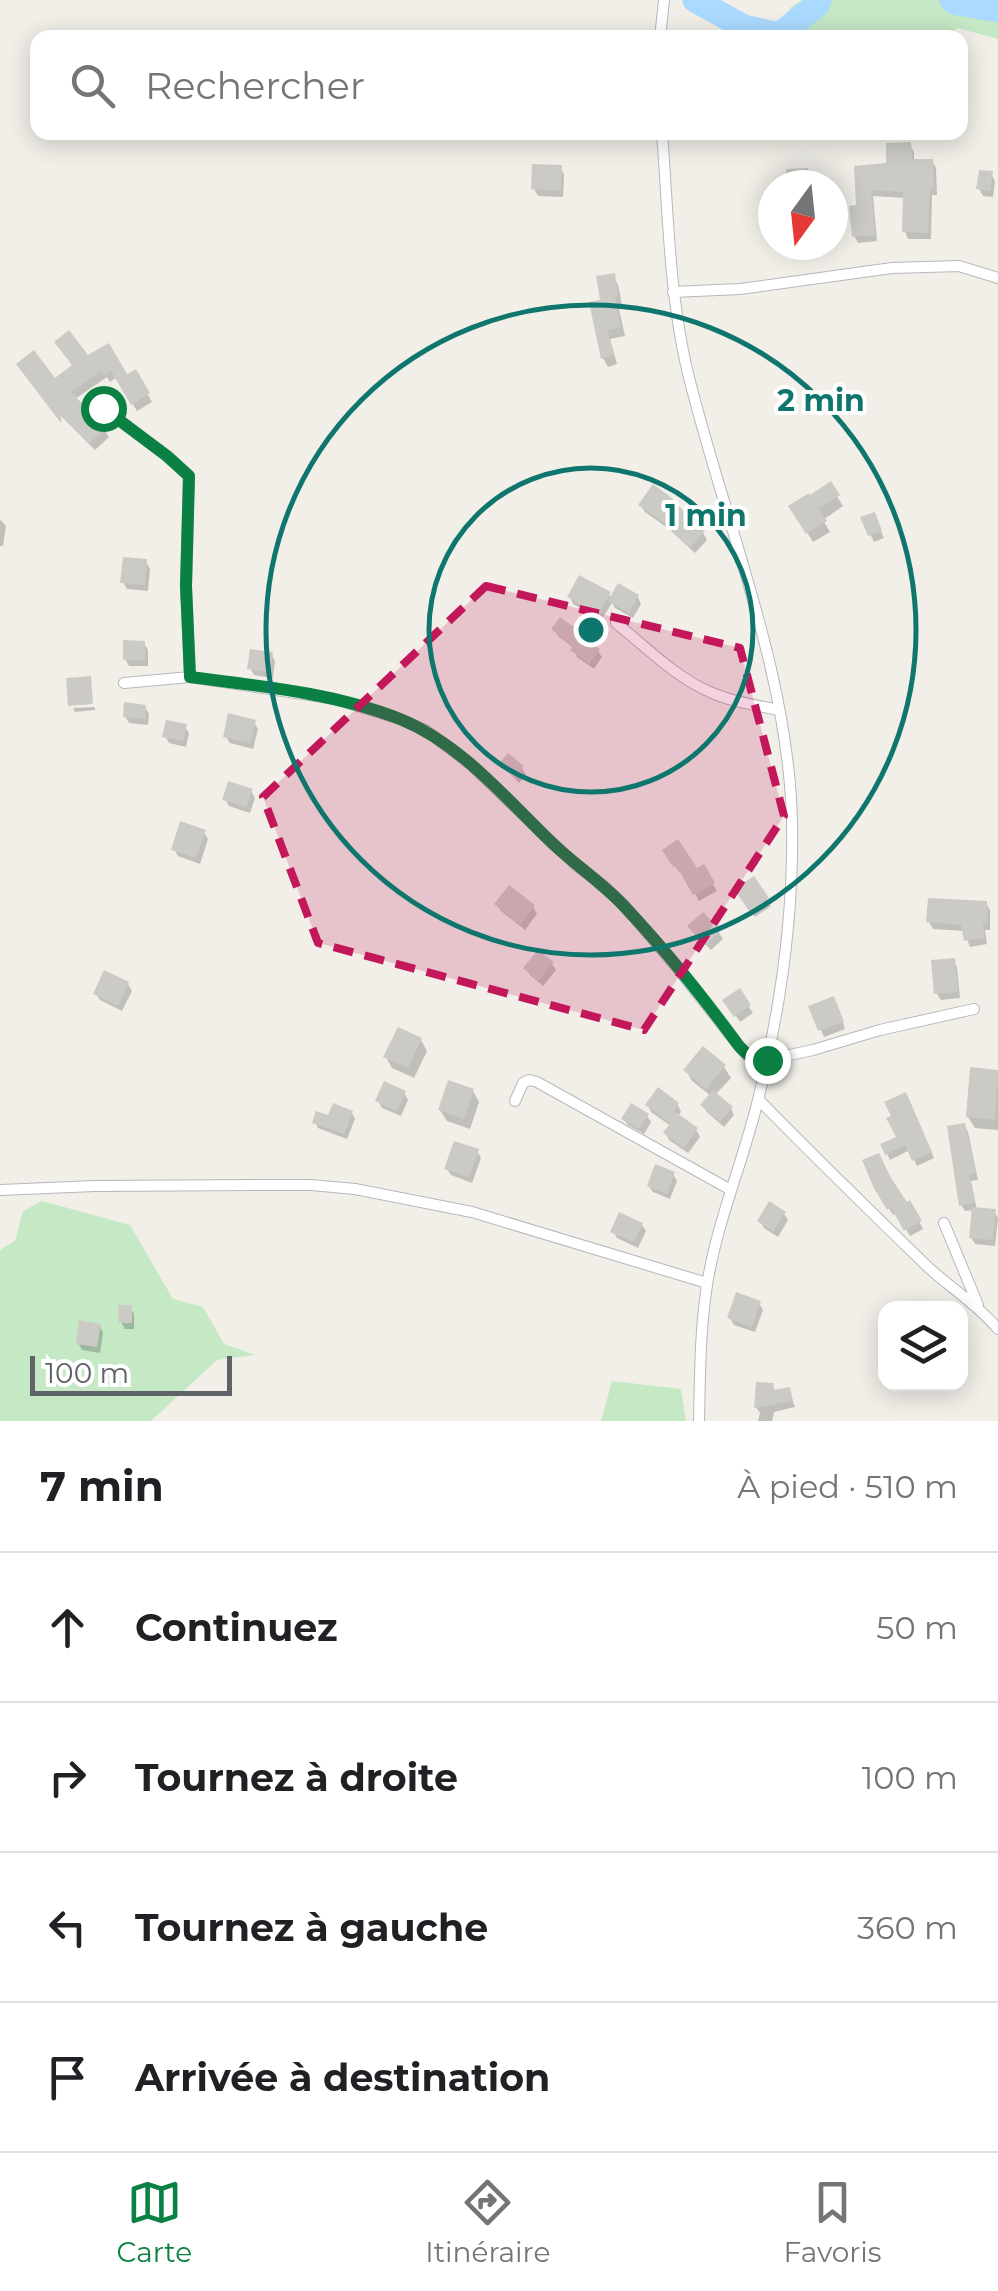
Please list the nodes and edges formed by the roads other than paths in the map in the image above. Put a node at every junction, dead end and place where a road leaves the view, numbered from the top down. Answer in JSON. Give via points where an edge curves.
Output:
{"nodes":[{"id":1,"x":664,"y":0,"type":"edge"},
{"id":2,"x":661,"y":30,"type":"edge"},
{"id":3,"x":663,"y":140,"type":"edge"},
{"id":4,"x":998,"y":278,"type":"edge"},
{"id":5,"x":673,"y":292,"type":"junction"},
{"id":6,"x":103,"y":408,"type":"dead end"},
{"id":7,"x":616,"y":623,"type":"dead end"},
{"id":8,"x":190,"y":677,"type":"junction"},
{"id":9,"x":124,"y":683,"type":"dead end"},
{"id":10,"x":778,"y":710,"type":"junction"},
{"id":11,"x":974,"y":1010,"type":"dead end"},
{"id":12,"x":767,"y":1060,"type":"junction"},
{"id":13,"x":759,"y":1100,"type":"junction"},
{"id":14,"x":515,"y":1101,"type":"dead end"},
{"id":15,"x":0,"y":1190,"type":"edge"},
{"id":16,"x":731,"y":1190,"type":"junction"},
{"id":17,"x":944,"y":1223,"type":"dead end"},
{"id":18,"x":707,"y":1284,"type":"junction"},
{"id":19,"x":979,"y":1308,"type":"junction"},
{"id":20,"x":998,"y":1329,"type":"edge"},
{"id":21,"x":699,"y":1421,"type":"edge"}],
"edges":[{"from":1,"to":2,"type":"street"},
{"from":3,"to":5,"type":"street"},
{"from":4,"to":5,"type":"street","via":[[959,266],[892,268]]},
{"from":5,"to":10,"type":"street","via":[[686,366]]},
{"from":6,"to":8,"type":"street","via":[[189,476]]},
{"from":7,"to":10,"type":"street","via":[[708,692]]},
{"from":8,"to":9,"type":"street"},
{"from":8,"to":12,"type":"street","via":[[335,699],[427,732],[613,895],[748,1056]]},
{"from":10,"to":12,"type":"street","via":[[792,868],[789,930]]},
{"from":11,"to":12,"type":"street"},
{"from":12,"to":13,"type":"street"},
{"from":13,"to":16,"type":"street"},
{"from":13,"to":19,"type":"street","via":[[945,1283]]},
{"from":14,"to":16,"type":"street","via":[[522,1082],[537,1082]]},
{"from":15,"to":18,"type":"street","via":[[356,1189],[472,1212]]},
{"from":16,"to":18,"type":"street"},
{"from":17,"to":19,"type":"street"},
{"from":18,"to":21,"type":"street"},
{"from":19,"to":20,"type":"street"}]}
